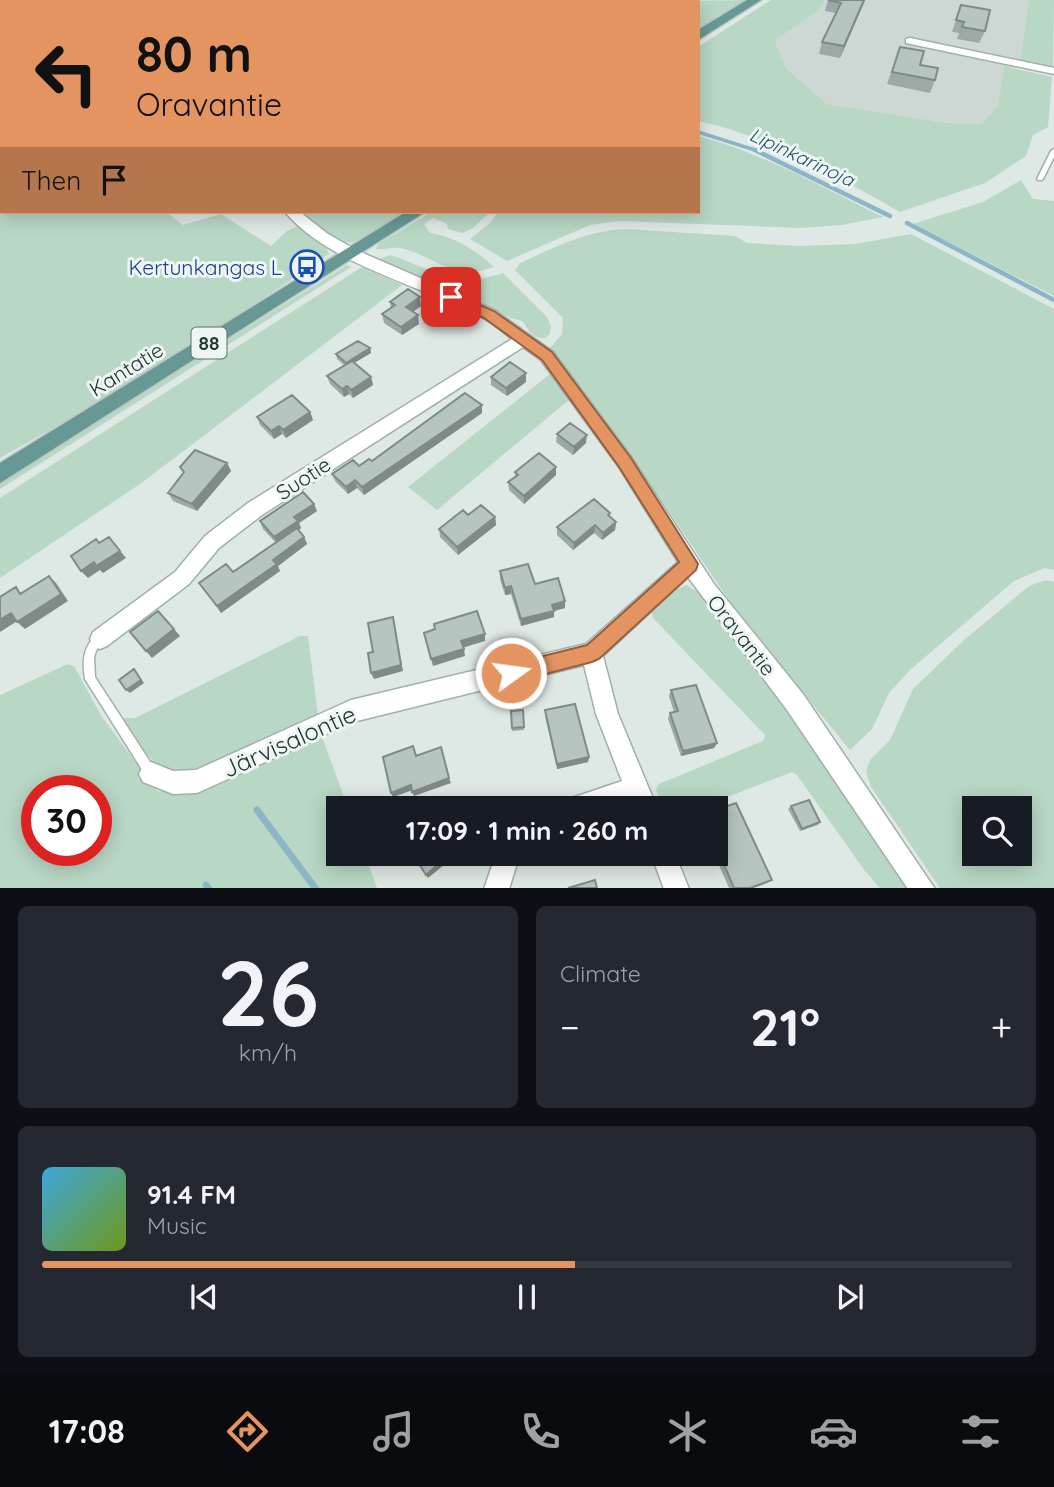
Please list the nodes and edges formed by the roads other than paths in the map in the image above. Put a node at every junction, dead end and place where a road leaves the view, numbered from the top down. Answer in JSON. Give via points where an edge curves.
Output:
{"nodes":[{"id":1,"x":755,"y":0,"type":"edge"},
{"id":2,"x":700,"y":35,"type":"edge"},
{"id":3,"x":909,"y":41,"type":"dead end"},
{"id":4,"x":1054,"y":71,"type":"edge"},
{"id":5,"x":1054,"y":152,"type":"edge"},
{"id":6,"x":1040,"y":179,"type":"dead end"},
{"id":7,"x":294,"y":214,"type":"edge"},
{"id":8,"x":414,"y":214,"type":"edge"},
{"id":9,"x":351,"y":253,"type":"junction"},
{"id":10,"x":524,"y":339,"type":"junction"},
{"id":11,"x":0,"y":474,"type":"edge"},
{"id":12,"x":689,"y":564,"type":"junction"},
{"id":13,"x":100,"y":639,"type":"joint"},
{"id":14,"x":592,"y":653,"type":"junction"},
{"id":15,"x":151,"y":774,"type":"joint"},
{"id":16,"x":640,"y":796,"type":"edge"},
{"id":17,"x":504,"y":866,"type":"edge"},
{"id":18,"x":668,"y":866,"type":"edge"},
{"id":19,"x":496,"y":888,"type":"edge"},
{"id":20,"x":677,"y":888,"type":"edge"},
{"id":21,"x":923,"y":888,"type":"edge"}],
"edges":[{"from":1,"to":2,"type":"main road"},
{"from":3,"to":4,"type":"street"},
{"from":5,"to":6,"type":"lane"},
{"from":7,"to":9,"type":"street","name":"Oravantie"},
{"from":8,"to":9,"type":"main road","name":"Kantatie","number":"88"},
{"from":9,"to":10,"type":"street","name":"Oravantie","via":[[476,307]]},
{"from":9,"to":11,"type":"main road","name":"Kantatie","number":"88"},
{"from":10,"to":12,"type":"street","name":"Oravantie","via":[[547,356],[578,395]]},
{"from":10,"to":13,"type":"street","name":"Suotie","via":[[245,517],[212,542],[182,579]]},
{"from":12,"to":14,"type":"street","name":"Järvisalontie"},
{"from":12,"to":21,"type":"street","name":"Oravantie","via":[[838,762]]},
{"from":13,"to":15,"type":"lane","via":[[90,650],[90,678]]},
{"from":14,"to":15,"type":"street","name":"Järvisalontie","via":[[351,711],[197,781],[171,783]]},
{"from":14,"to":16,"type":"street","via":[[607,713]]},
{"from":17,"to":19,"type":"street"},
{"from":18,"to":20,"type":"street"}]}
